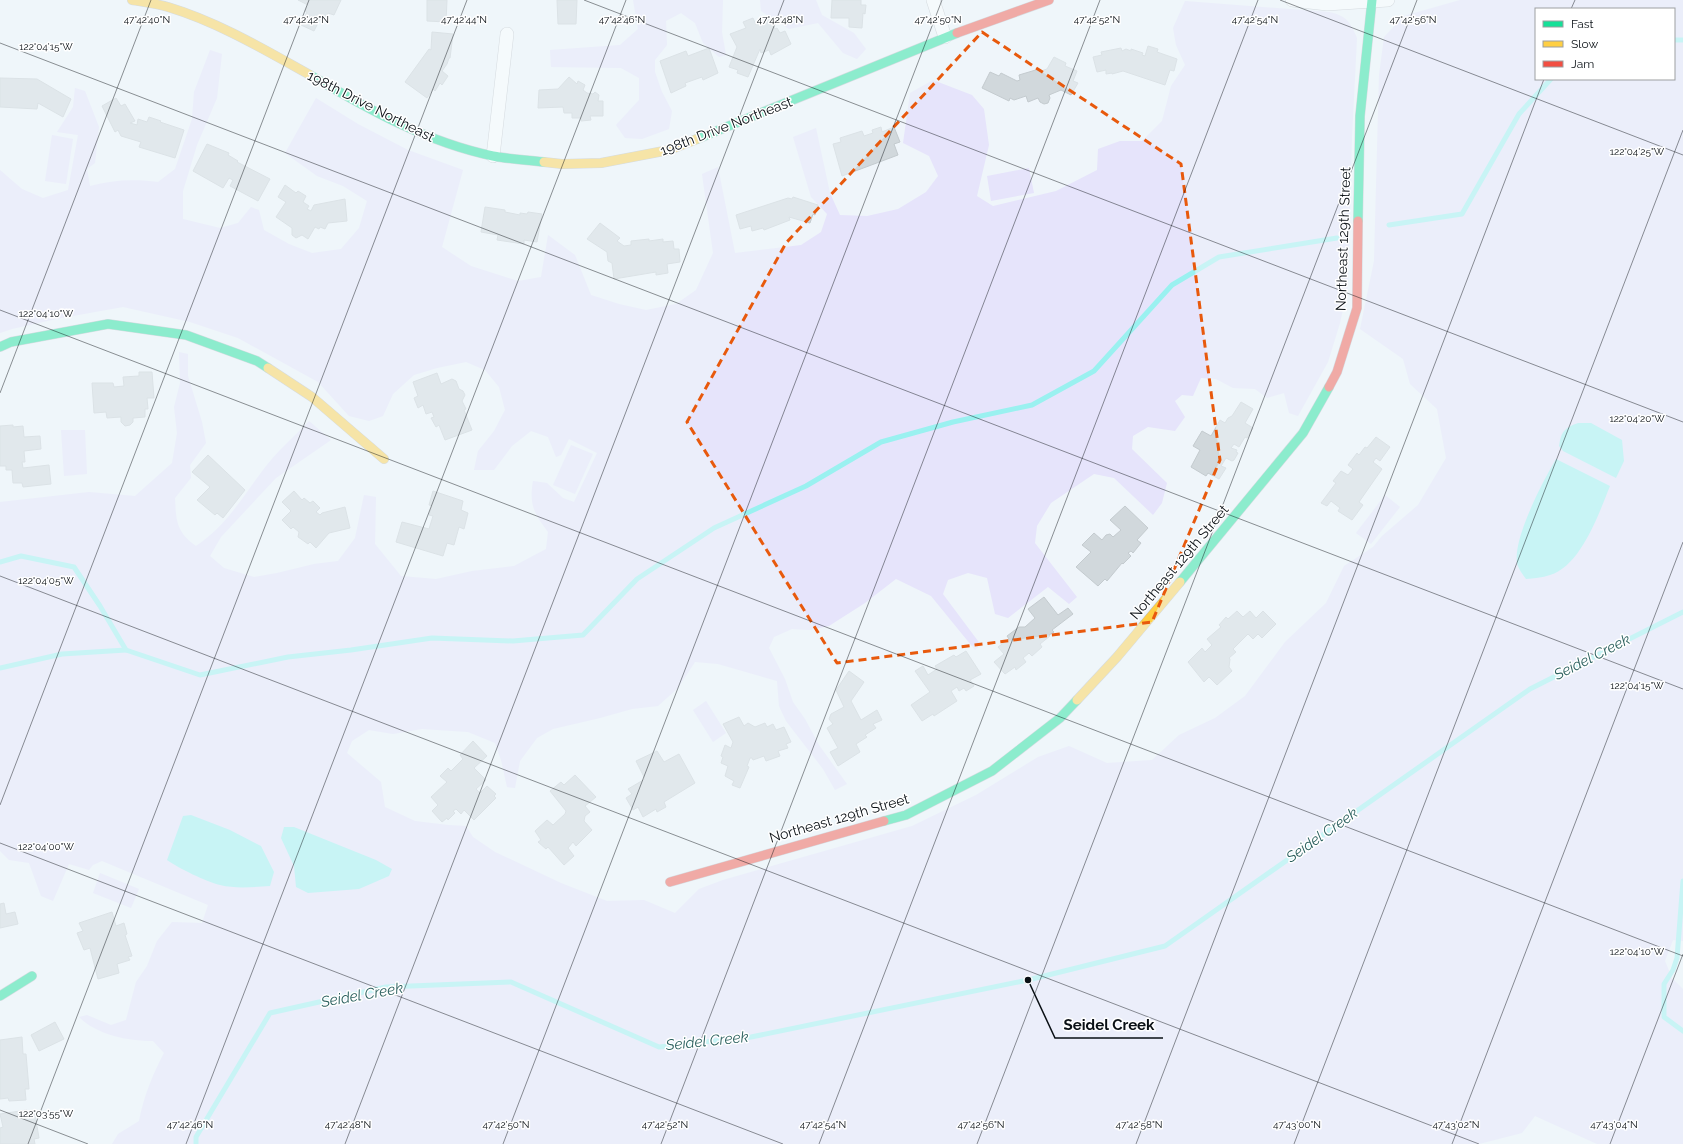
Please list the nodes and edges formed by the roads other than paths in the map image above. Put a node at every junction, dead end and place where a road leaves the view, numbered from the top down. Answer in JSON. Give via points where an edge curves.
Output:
{"nodes":[{"id":1,"x":132,"y":0,"type":"edge"},
{"id":2,"x":933,"y":0,"type":"edge"},
{"id":3,"x":1049,"y":0,"type":"edge"},
{"id":4,"x":1292,"y":0,"type":"edge"},
{"id":5,"x":1388,"y":0,"type":"edge"},
{"id":6,"x":1372,"y":1,"type":"edge"},
{"id":7,"x":507,"y":34,"type":"dead end"},
{"id":8,"x":945,"y":38,"type":"junction"},
{"id":9,"x":493,"y":156,"type":"junction"},
{"id":10,"x":0,"y":347,"type":"edge"},
{"id":11,"x":384,"y":459,"type":"dead end"},
{"id":12,"x":670,"y":882,"type":"dead end"},
{"id":13,"x":32,"y":976,"type":"dead end"},
{"id":14,"x":0,"y":996,"type":"edge"}],
"edges":[{"from":1,"to":9,"type":"street","name":"198th Drive Northeast","via":[[168,7],[214,25],[262,48],[356,102],[408,128],[447,143]]},
{"from":2,"to":8,"type":"street"},
{"from":3,"to":8,"type":"street","name":"198th Drive Northeast"},
{"from":4,"to":6,"type":"street","via":[[1327,4]]},
{"from":5,"to":6,"type":"street"},
{"from":6,"to":12,"type":"street","name":"Northeast 129th Street","via":[[1360,116],[1357,308],[1337,372],[1303,432],[1256,492],[1117,657],[1060,718],[992,771],[906,816]]},
{"from":7,"to":9,"type":"street"},
{"from":8,"to":9,"type":"street","name":"198th Drive Northeast","via":[[669,150],[601,163],[562,164]]},
{"from":10,"to":11,"type":"street","via":[[11,342],[108,324],[186,335],[257,361],[312,397]]},
{"from":13,"to":14,"type":"street"}]}
